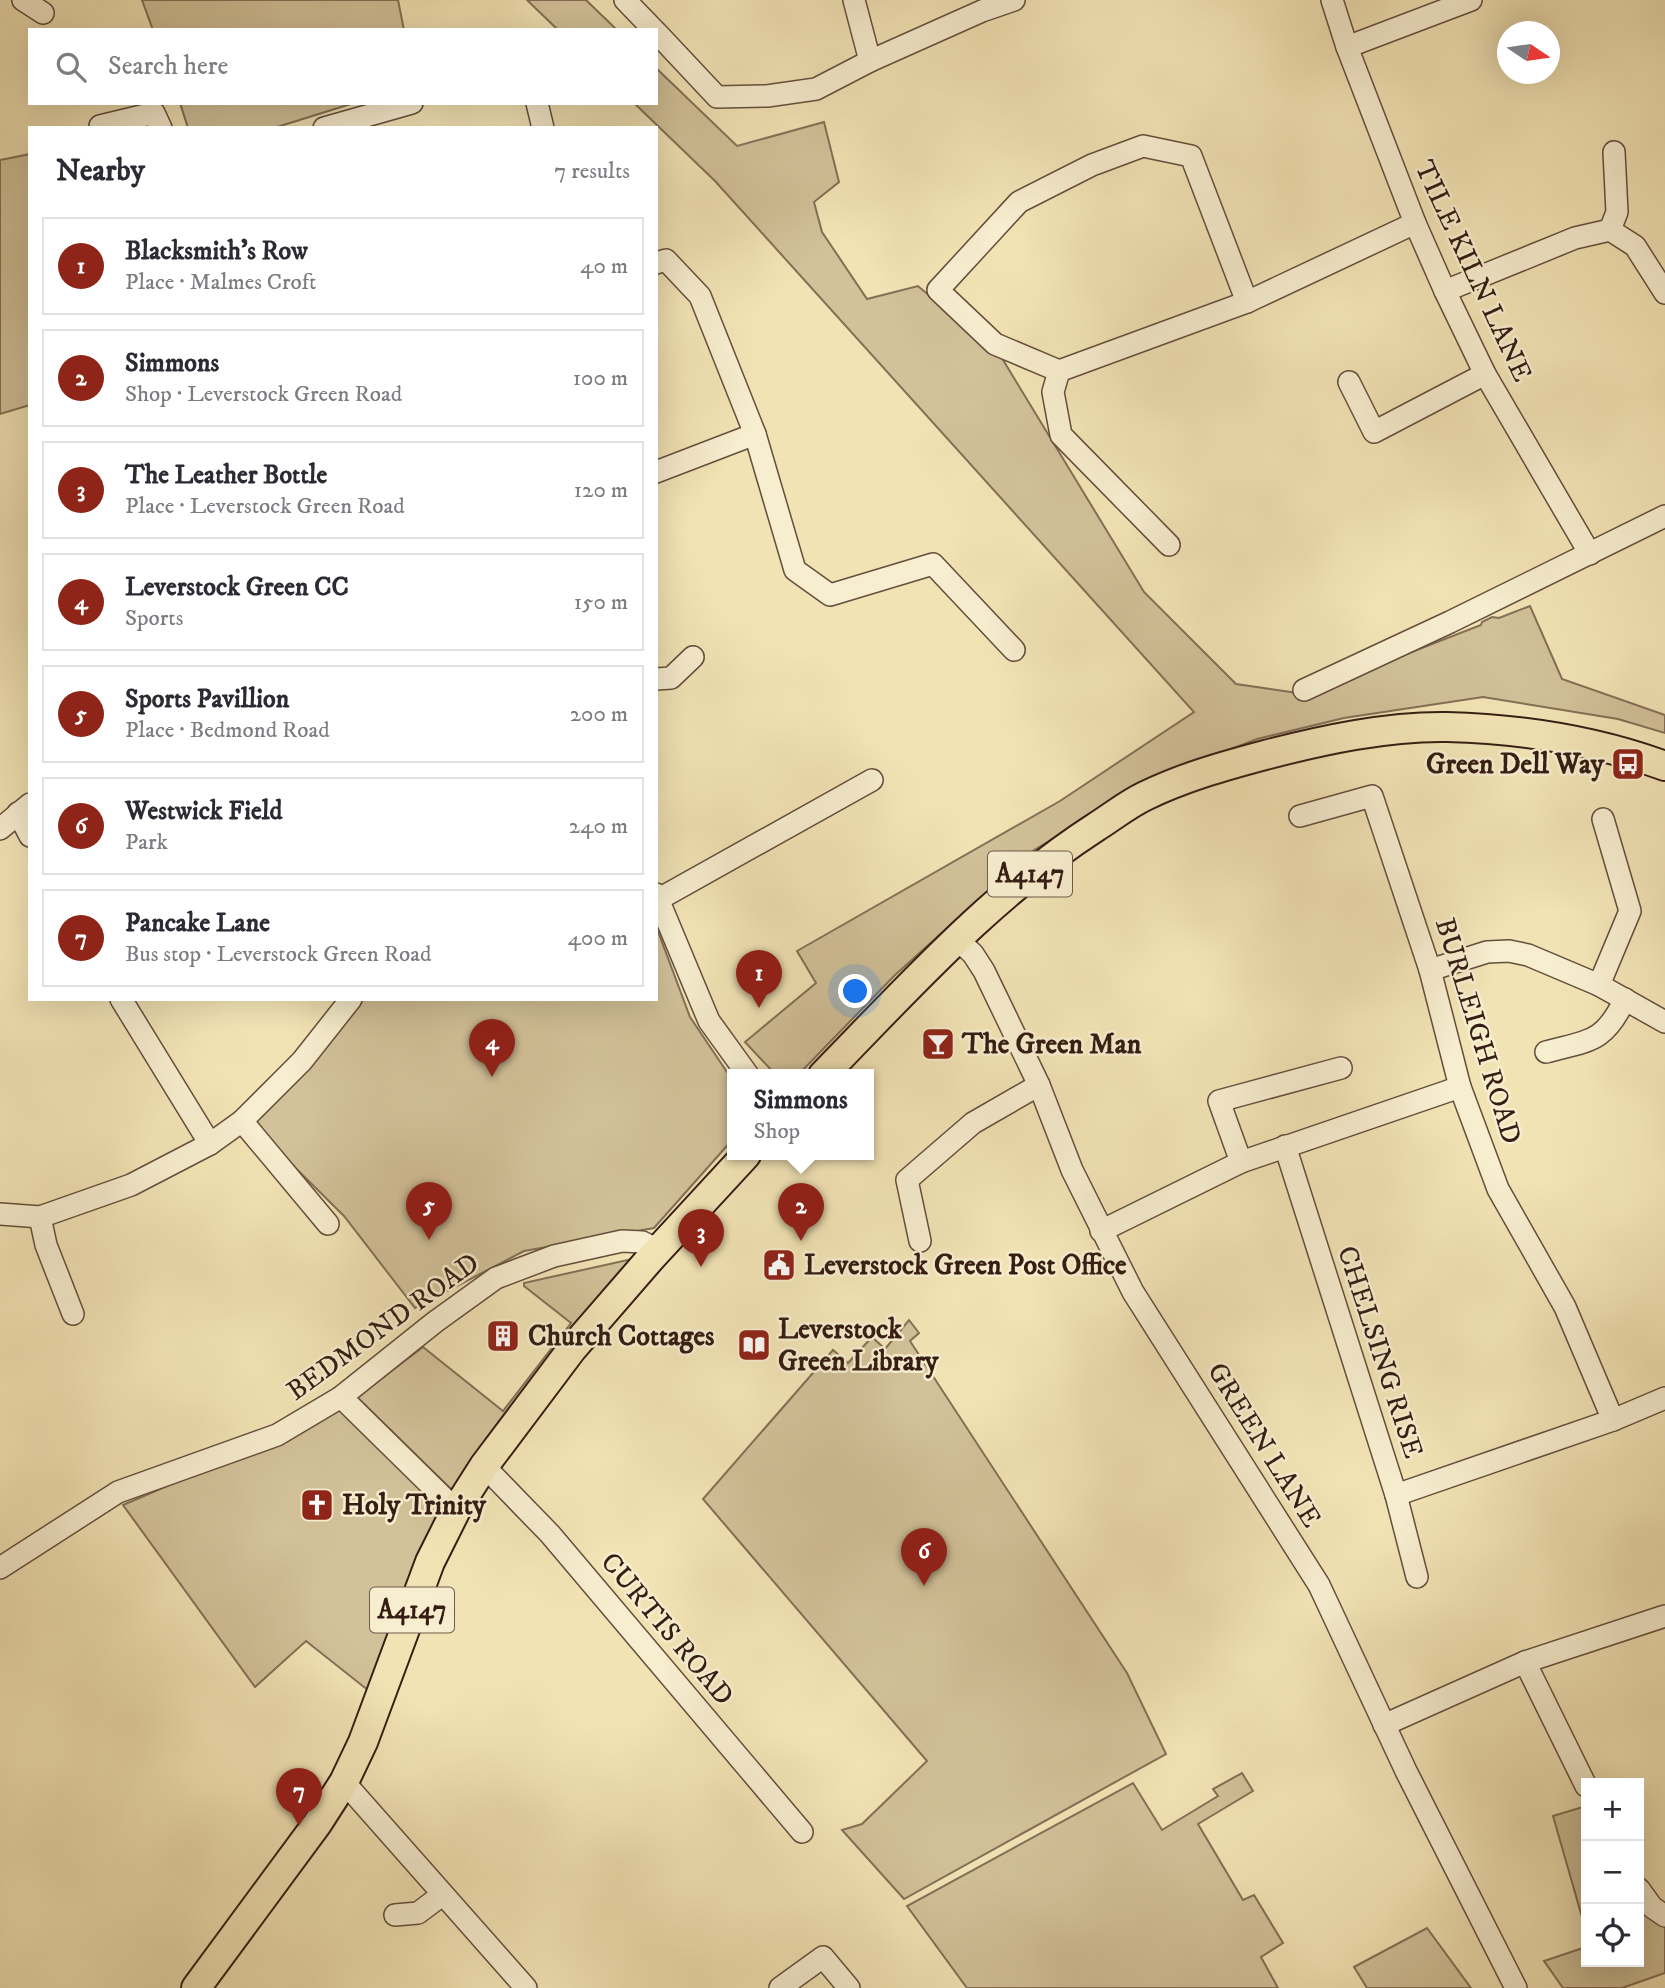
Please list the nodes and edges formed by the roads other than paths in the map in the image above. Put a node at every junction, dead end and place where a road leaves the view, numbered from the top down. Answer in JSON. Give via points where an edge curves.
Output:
{"nodes":[{"id":1,"x":23,"y":0,"type":"edge"},
{"id":2,"x":625,"y":0,"type":"edge"},
{"id":3,"x":854,"y":0,"type":"edge"},
{"id":4,"x":1014,"y":0,"type":"edge"},
{"id":5,"x":1332,"y":0,"type":"edge"},
{"id":6,"x":1471,"y":0,"type":"edge"},
{"id":7,"x":43,"y":13,"type":"dead end"},
{"id":8,"x":652,"y":28,"type":"edge"},
{"id":9,"x":658,"y":34,"type":"edge"},
{"id":10,"x":1347,"y":47,"type":"junction"},
{"id":11,"x":870,"y":61,"type":"junction"},
{"id":12,"x":405,"y":105,"type":"edge"},
{"id":13,"x":538,"y":105,"type":"edge"},
{"id":14,"x":100,"y":125,"type":"dead end"},
{"id":15,"x":160,"y":126,"type":"edge"},
{"id":16,"x":331,"y":126,"type":"edge"},
{"id":17,"x":543,"y":126,"type":"edge"},
{"id":18,"x":1614,"y":152,"type":"dead end"},
{"id":19,"x":1415,"y":223,"type":"junction"},
{"id":20,"x":1610,"y":230,"type":"junction"},
{"id":21,"x":658,"y":262,"type":"edge"},
{"id":22,"x":1445,"y":291,"type":"junction"},
{"id":23,"x":1665,"y":293,"type":"edge"},
{"id":24,"x":1247,"y":302,"type":"junction"},
{"id":25,"x":1059,"y":370,"type":"junction"},
{"id":26,"x":1485,"y":374,"type":"junction"},
{"id":27,"x":1349,"y":382,"type":"dead end"},
{"id":28,"x":755,"y":434,"type":"junction"},
{"id":29,"x":658,"y":471,"type":"edge"},
{"id":30,"x":1665,"y":516,"type":"edge"},
{"id":31,"x":1169,"y":545,"type":"dead end"},
{"id":32,"x":1590,"y":554,"type":"junction"},
{"id":33,"x":1014,"y":650,"type":"dead end"},
{"id":34,"x":693,"y":657,"type":"dead end"},
{"id":35,"x":658,"y":680,"type":"edge"},
{"id":36,"x":1304,"y":690,"type":"dead end"},
{"id":37,"x":1665,"y":766,"type":"edge"},
{"id":38,"x":872,"y":780,"type":"dead end"},
{"id":39,"x":24,"y":808,"type":"edge"},
{"id":40,"x":1300,"y":816,"type":"dead end"},
{"id":41,"x":1603,"y":819,"type":"dead end"},
{"id":42,"x":28,"y":827,"type":"edge"},
{"id":43,"x":0,"y":829,"type":"edge"},
{"id":44,"x":658,"y":895,"type":"edge"},
{"id":45,"x":658,"y":898,"type":"edge"},
{"id":46,"x":957,"y":939,"type":"junction"},
{"id":47,"x":1430,"y":970,"type":"junction"},
{"id":48,"x":1599,"y":985,"type":"junction"},
{"id":49,"x":1625,"y":999,"type":"junction"},
{"id":50,"x":122,"y":1001,"type":"edge"},
{"id":51,"x":349,"y":1001,"type":"edge"},
{"id":52,"x":1665,"y":1022,"type":"edge"},
{"id":53,"x":1546,"y":1052,"type":"dead end"},
{"id":54,"x":1341,"y":1068,"type":"dead end"},
{"id":55,"x":744,"y":1069,"type":"edge"},
{"id":56,"x":829,"y":1069,"type":"edge"},
{"id":57,"x":1039,"y":1085,"type":"junction"},
{"id":58,"x":1460,"y":1087,"type":"junction"},
{"id":59,"x":242,"y":1121,"type":"junction"},
{"id":60,"x":210,"y":1144,"type":"junction"},
{"id":61,"x":1285,"y":1146,"type":"junction"},
{"id":62,"x":741,"y":1160,"type":"edge"},
{"id":63,"x":1241,"y":1162,"type":"junction"},
{"id":64,"x":0,"y":1214,"type":"edge"},
{"id":65,"x":40,"y":1217,"type":"junction"},
{"id":66,"x":328,"y":1224,"type":"dead end"},
{"id":67,"x":1101,"y":1231,"type":"junction"},
{"id":68,"x":920,"y":1241,"type":"dead end"},
{"id":69,"x":659,"y":1250,"type":"junction"},
{"id":70,"x":73,"y":1314,"type":"dead end"},
{"id":71,"x":341,"y":1397,"type":"junction"},
{"id":72,"x":1665,"y":1398,"type":"edge"},
{"id":73,"x":1613,"y":1420,"type":"junction"},
{"id":74,"x":484,"y":1466,"type":"junction"},
{"id":75,"x":1396,"y":1495,"type":"junction"},
{"id":76,"x":456,"y":1510,"type":"junction"},
{"id":77,"x":0,"y":1568,"type":"edge"},
{"id":78,"x":1417,"y":1577,"type":"dead end"},
{"id":79,"x":1665,"y":1616,"type":"edge"},
{"id":80,"x":1525,"y":1662,"type":"junction"},
{"id":81,"x":1384,"y":1725,"type":"junction"},
{"id":82,"x":1582,"y":1778,"type":"edge"},
{"id":83,"x":344,"y":1782,"type":"junction"},
{"id":84,"x":802,"y":1832,"type":"dead end"},
{"id":85,"x":442,"y":1895,"type":"junction"},
{"id":86,"x":1644,"y":1896,"type":"edge"},
{"id":87,"x":395,"y":1915,"type":"dead end"},
{"id":88,"x":1665,"y":1916,"type":"edge"},
{"id":89,"x":196,"y":1988,"type":"edge"},
{"id":90,"x":526,"y":1988,"type":"edge"},
{"id":91,"x":780,"y":1988,"type":"edge"},
{"id":92,"x":849,"y":1988,"type":"edge"},
{"id":93,"x":1517,"y":1988,"type":"edge"}],
"edges":[{"from":1,"to":7,"type":"street"},
{"from":2,"to":8,"type":"street"},
{"from":3,"to":11,"type":"street"},
{"from":4,"to":11,"type":"street"},
{"from":5,"to":10,"type":"street","name":"TILE KILN LANE"},
{"from":6,"to":10,"type":"street"},
{"from":9,"to":11,"type":"street","via":[[718,97],[816,89]]},
{"from":10,"to":19,"type":"street","name":"TILE KILN LANE"},
{"from":12,"to":16,"type":"street"},
{"from":13,"to":17,"type":"street"},
{"from":14,"to":15,"type":"street","via":[[154,113]]},
{"from":18,"to":20,"type":"street","via":[[1618,212]]},
{"from":19,"to":22,"type":"street","name":"TILE KILN LANE"},
{"from":19,"to":24,"type":"street"},
{"from":20,"to":22,"type":"street","via":[[1575,238]]},
{"from":20,"to":23,"type":"street","via":[[1635,246]]},
{"from":21,"to":28,"type":"street","via":[[666,260],[700,296]]},
{"from":22,"to":26,"type":"street","name":"TILE KILN LANE"},
{"from":24,"to":25,"type":"street"},
{"from":24,"to":25,"type":"street","via":[[1191,156],[1143,146],[1092,165],[1019,202],[937,290],[995,344]]},
{"from":25,"to":31,"type":"street","via":[[1053,392],[1061,435]]},
{"from":26,"to":27,"type":"street","via":[[1374,432]]},
{"from":26,"to":32,"type":"street","name":"TILE KILN LANE"},
{"from":28,"to":29,"type":"street"},
{"from":28,"to":33,"type":"street","via":[[795,570],[830,595],[933,564]]},
{"from":30,"to":32,"type":"street"},
{"from":32,"to":36,"type":"street"},
{"from":34,"to":35,"type":"street","via":[[671,677]]},
{"from":37,"to":46,"type":"main road","number":"A4147","via":[[1530,734],[1446,727],[1360,734],[1287,750],[1203,771],[1144,796],[1028,875]]},
{"from":38,"to":44,"type":"street"},
{"from":39,"to":42,"type":"street"},
{"from":39,"to":43,"type":"street"},
{"from":40,"to":47,"type":"street","name":"BURLEIGH ROAD","via":[[1372,796]]},
{"from":41,"to":48,"type":"street","via":[[1630,911]]},
{"from":45,"to":55,"type":"street","via":[[709,1021]]},
{"from":46,"to":56,"type":"main road","number":"A4147"},
{"from":46,"to":57,"type":"street","name":"GREEN LANE","via":[[984,971]]},
{"from":47,"to":48,"type":"street","via":[[1487,952],[1509,951]]},
{"from":47,"to":58,"type":"street","name":"BURLEIGH ROAD"},
{"from":48,"to":49,"type":"street"},
{"from":49,"to":52,"type":"street"},
{"from":49,"to":53,"type":"street","via":[[1605,1031]]},
{"from":50,"to":60,"type":"street"},
{"from":51,"to":59,"type":"street","via":[[302,1061]]},
{"from":54,"to":63,"type":"street","via":[[1219,1101]]},
{"from":57,"to":67,"type":"street","name":"GREEN LANE"},
{"from":57,"to":68,"type":"street","via":[[973,1123],[907,1180]]},
{"from":58,"to":61,"type":"street"},
{"from":58,"to":73,"type":"street","name":"BURLEIGH ROAD","via":[[1498,1189],[1564,1307]]},
{"from":59,"to":60,"type":"street"},
{"from":59,"to":66,"type":"street"},
{"from":60,"to":65,"type":"street","via":[[131,1185]]},
{"from":61,"to":63,"type":"street"},
{"from":61,"to":75,"type":"street","name":"CHELSING RISE"},
{"from":62,"to":69,"type":"main road","number":"A4147"},
{"from":63,"to":67,"type":"street"},
{"from":64,"to":65,"type":"street"},
{"from":65,"to":70,"type":"street"},
{"from":67,"to":81,"type":"street","name":"GREEN LANE","via":[[1140,1304],[1319,1585]]},
{"from":69,"to":71,"type":"street","name":"BEDMOND ROAD","via":[[642,1242],[622,1241],[554,1256],[496,1278]]},
{"from":69,"to":74,"type":"main road","number":"A4147","via":[[572,1349]]},
{"from":71,"to":76,"type":"street"},
{"from":71,"to":77,"type":"street","name":"BEDMOND ROAD","via":[[277,1435],[118,1492]]},
{"from":72,"to":73,"type":"street"},
{"from":73,"to":75,"type":"street"},
{"from":74,"to":76,"type":"main road","number":"A4147"},
{"from":74,"to":84,"type":"street","name":"CURTIS ROAD","via":[[551,1534]]},
{"from":75,"to":78,"type":"street","name":"CHELSING RISE"},
{"from":76,"to":83,"type":"main road","number":"A4147","via":[[430,1562]]},
{"from":79,"to":80,"type":"street"},
{"from":80,"to":81,"type":"street"},
{"from":80,"to":82,"type":"street"},
{"from":81,"to":93,"type":"street","name":"GREEN LANE"},
{"from":83,"to":85,"type":"street"},
{"from":83,"to":89,"type":"main road","number":"A4147"},
{"from":85,"to":87,"type":"street","via":[[418,1913]]},
{"from":85,"to":90,"type":"street"},
{"from":86,"to":88,"type":"street"},
{"from":91,"to":92,"type":"street","via":[[823,1957]]}]}
